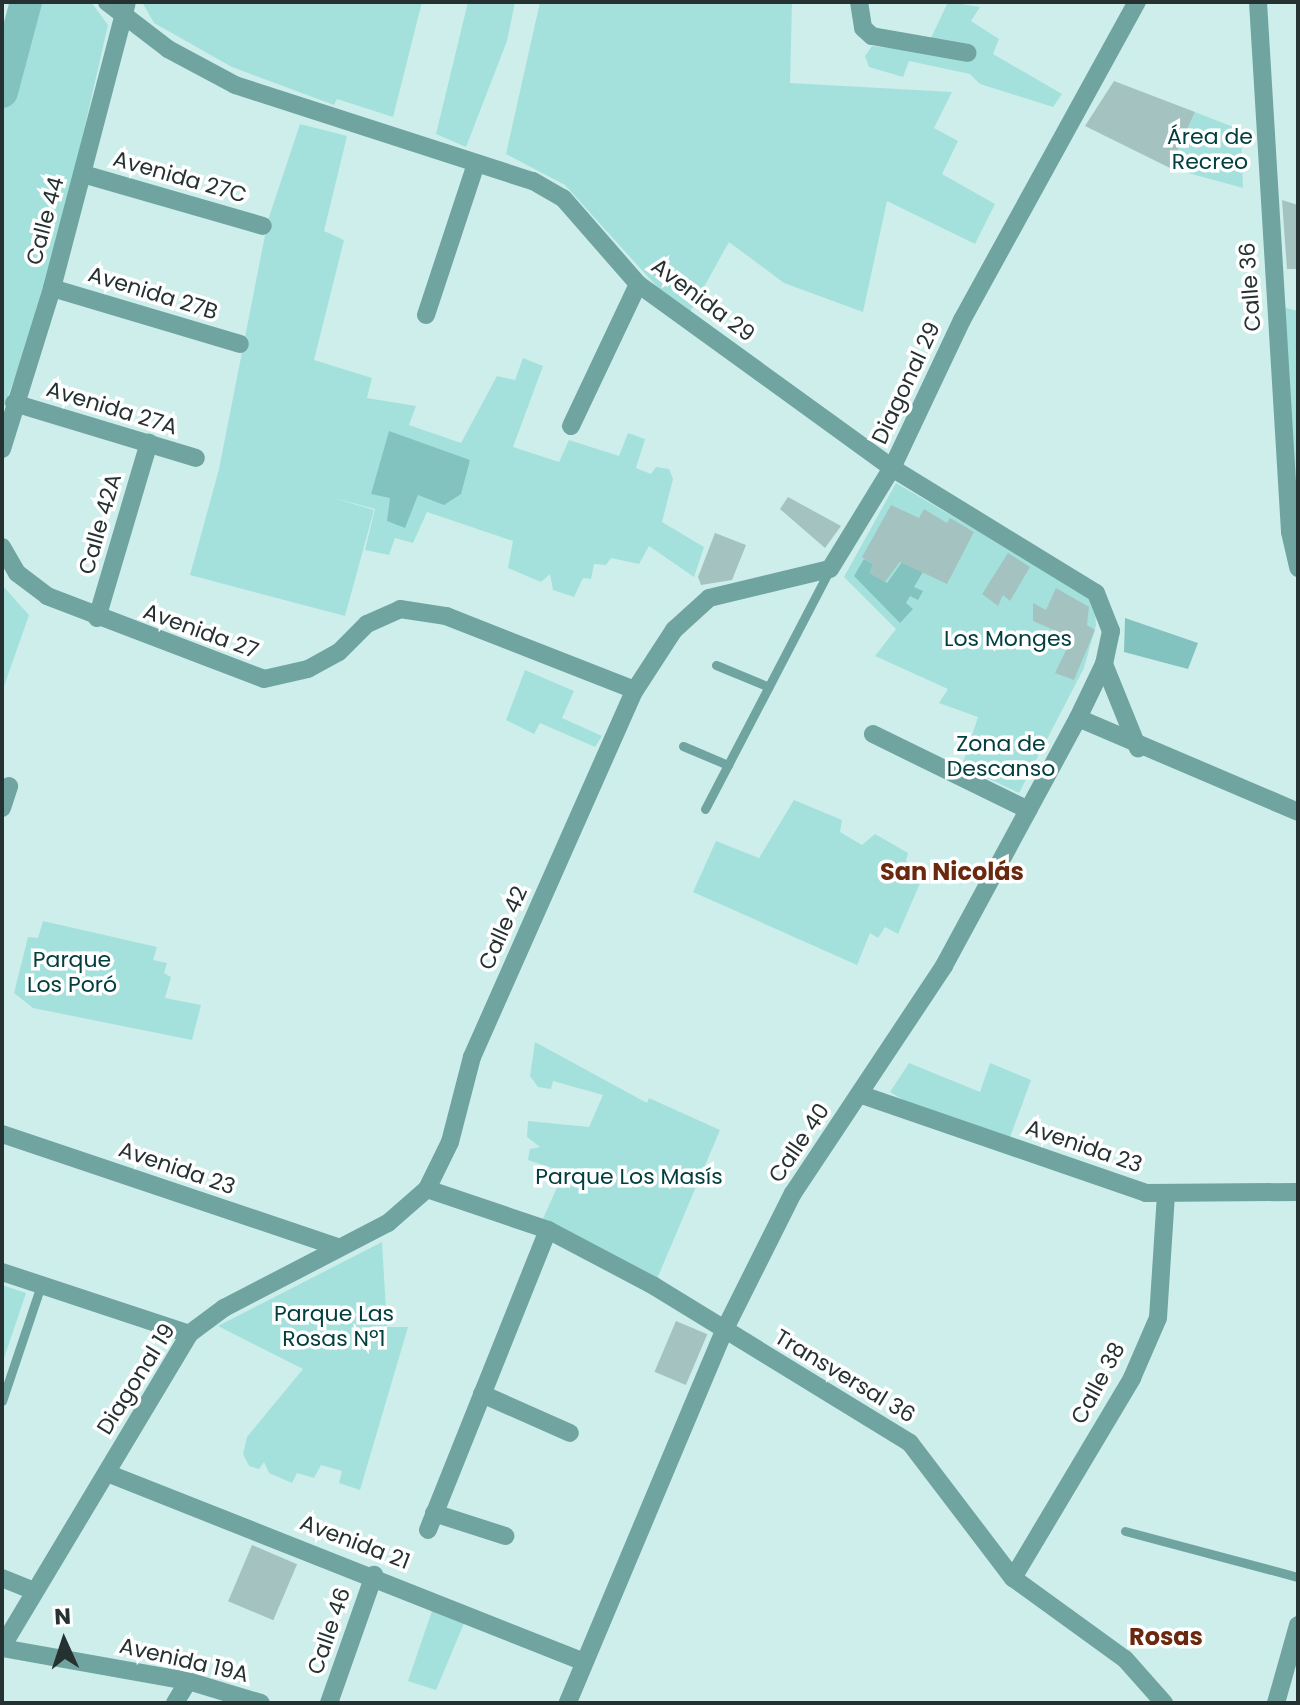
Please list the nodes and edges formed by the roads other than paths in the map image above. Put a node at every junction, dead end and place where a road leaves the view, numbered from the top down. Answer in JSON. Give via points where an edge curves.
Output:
{"nodes":[{"id":1,"x":107,"y":2,"type":"edge"},
{"id":2,"x":859,"y":2,"type":"edge"},
{"id":3,"x":1137,"y":2,"type":"edge"},
{"id":4,"x":1258,"y":2,"type":"edge"},
{"id":5,"x":126,"y":8,"type":"edge"},
{"id":6,"x":968,"y":53,"type":"dead end"},
{"id":7,"x":476,"y":164,"type":"junction"},
{"id":8,"x":83,"y":174,"type":"junction"},
{"id":9,"x":263,"y":226,"type":"dead end"},
{"id":10,"x":638,"y":284,"type":"junction"},
{"id":11,"x":52,"y":288,"type":"junction"},
{"id":12,"x":426,"y":315,"type":"dead end"},
{"id":13,"x":240,"y":344,"type":"dead end"},
{"id":14,"x":14,"y":403,"type":"junction"},
{"id":15,"x":571,"y":426,"type":"dead end"},
{"id":16,"x":149,"y":443,"type":"junction"},
{"id":17,"x":2,"y":449,"type":"edge"},
{"id":18,"x":196,"y":458,"type":"dead end"},
{"id":19,"x":892,"y":468,"type":"junction"},
{"id":20,"x":2,"y":547,"type":"edge"},
{"id":21,"x":1298,"y":568,"type":"edge"},
{"id":22,"x":830,"y":569,"type":"junction"},
{"id":23,"x":97,"y":618,"type":"junction"},
{"id":24,"x":1111,"y":631,"type":"joint"},
{"id":25,"x":1104,"y":664,"type":"junction"},
{"id":26,"x":716,"y":665,"type":"dead end"},
{"id":27,"x":769,"y":687,"type":"junction"},
{"id":28,"x":635,"y":690,"type":"junction"},
{"id":29,"x":1078,"y":718,"type":"junction"},
{"id":30,"x":873,"y":734,"type":"dead end"},
{"id":31,"x":683,"y":746,"type":"dead end"},
{"id":32,"x":1138,"y":748,"type":"junction"},
{"id":33,"x":728,"y":765,"type":"junction"},
{"id":34,"x":9,"y":786,"type":"dead end"},
{"id":35,"x":2,"y":808,"type":"edge"},
{"id":36,"x":705,"y":809,"type":"dead end"},
{"id":37,"x":1028,"y":810,"type":"junction"},
{"id":38,"x":1298,"y":812,"type":"edge"},
{"id":39,"x":862,"y":1095,"type":"junction"},
{"id":40,"x":2,"y":1134,"type":"edge"},
{"id":41,"x":427,"y":1189,"type":"junction"},
{"id":42,"x":1298,"y":1192,"type":"edge"},
{"id":43,"x":1166,"y":1193,"type":"junction"},
{"id":44,"x":548,"y":1230,"type":"junction"},
{"id":45,"x":337,"y":1247,"type":"junction"},
{"id":46,"x":2,"y":1272,"type":"edge"},
{"id":47,"x":41,"y":1285,"type":"junction"},
{"id":48,"x":724,"y":1331,"type":"junction"},
{"id":49,"x":189,"y":1334,"type":"junction"},
{"id":50,"x":482,"y":1394,"type":"junction"},
{"id":51,"x":2,"y":1401,"type":"edge"},
{"id":52,"x":570,"y":1433,"type":"dead end"},
{"id":53,"x":107,"y":1473,"type":"junction"},
{"id":54,"x":1125,"y":1531,"type":"dead end"},
{"id":55,"x":505,"y":1536,"type":"dead end"},
{"id":56,"x":374,"y":1575,"type":"junction"},
{"id":57,"x":1298,"y":1577,"type":"edge"},
{"id":58,"x":2,"y":1578,"type":"edge"},
{"id":59,"x":1013,"y":1578,"type":"junction"},
{"id":60,"x":34,"y":1591,"type":"junction"},
{"id":61,"x":1298,"y":1625,"type":"edge"},
{"id":62,"x":2,"y":1647,"type":"edge"},
{"id":63,"x":584,"y":1662,"type":"junction"},
{"id":64,"x":188,"y":1681,"type":"junction"},
{"id":65,"x":175,"y":1703,"type":"edge"},
{"id":66,"x":261,"y":1703,"type":"edge"},
{"id":67,"x":329,"y":1703,"type":"edge"},
{"id":68,"x":568,"y":1703,"type":"edge"},
{"id":69,"x":1164,"y":1703,"type":"edge"},
{"id":70,"x":1276,"y":1703,"type":"edge"}],
"edges":[{"from":1,"to":5,"type":"street","name":"Avenida 29"},
{"from":2,"to":6,"type":"street","via":[[863,28],[872,36]]},
{"from":3,"to":19,"type":"street","name":"Diagonal 29","via":[[962,320]]},
{"from":4,"to":21,"type":"street","name":"Calle 36","via":[[1290,532]]},
{"from":5,"to":7,"type":"street","name":"Avenida 29","via":[[168,49],[235,85]]},
{"from":5,"to":8,"type":"street","name":"Calle 44"},
{"from":7,"to":10,"type":"street","name":"Avenida 29","via":[[533,181],[563,198]]},
{"from":7,"to":12,"type":"street"},
{"from":8,"to":9,"type":"street","name":"Avenida 27C"},
{"from":8,"to":11,"type":"street","name":"Calle 44"},
{"from":10,"to":15,"type":"street"},
{"from":10,"to":19,"type":"street","name":"Avenida 29"},
{"from":11,"to":13,"type":"street","name":"Avenida 27B"},
{"from":11,"to":14,"type":"street","name":"Calle 44"},
{"from":14,"to":16,"type":"street","name":"Avenida 27A"},
{"from":14,"to":17,"type":"street","name":"Calle 44"},
{"from":16,"to":18,"type":"street","name":"Avenida 27A"},
{"from":16,"to":23,"type":"street","name":"Calle 42A"},
{"from":19,"to":22,"type":"street","name":"Diagonal 29"},
{"from":19,"to":24,"type":"street","name":"Avenida 29","via":[[1066,570],[1096,593]]},
{"from":20,"to":23,"type":"street","name":"Avenida 27","via":[[17,573],[47,596]]},
{"from":22,"to":27,"type":"lane"},
{"from":22,"to":28,"type":"street","via":[[709,598],[674,630]]},
{"from":23,"to":28,"type":"street","name":"Avenida 27","via":[[264,679],[308,669],[339,652],[367,624],[400,609],[423,610]]},
{"from":24,"to":25,"type":"street","name":"Calle 40"},
{"from":25,"to":29,"type":"street","name":"Calle 40"},
{"from":25,"to":32,"type":"street"},
{"from":26,"to":27,"type":"lane"},
{"from":27,"to":33,"type":"lane"},
{"from":28,"to":41,"type":"street","name":"Calle 42","via":[[472,1057],[450,1142]]},
{"from":29,"to":32,"type":"street"},
{"from":29,"to":37,"type":"street","name":"Calle 40"},
{"from":30,"to":37,"type":"street"},
{"from":31,"to":33,"type":"lane"},
{"from":32,"to":38,"type":"street"},
{"from":33,"to":36,"type":"lane"},
{"from":34,"to":35,"type":"street"},
{"from":37,"to":39,"type":"street","name":"Calle 40","via":[[944,966]]},
{"from":39,"to":43,"type":"street","name":"Avenida 23","via":[[1146,1193]]},
{"from":39,"to":48,"type":"street","name":"Calle 40","via":[[824,1140],[793,1193]]},
{"from":40,"to":45,"type":"street","name":"Avenida 23"},
{"from":41,"to":44,"type":"street","name":"Transversal 36"},
{"from":41,"to":45,"type":"street","name":"Diagonal 19","via":[[388,1223]]},
{"from":42,"to":43,"type":"street","name":"Avenida 23"},
{"from":43,"to":59,"type":"street","name":"Calle 38","via":[[1158,1318],[1132,1378]]},
{"from":44,"to":48,"type":"street","name":"Transversal 36"},
{"from":44,"to":50,"type":"street"},
{"from":45,"to":49,"type":"street","name":"Diagonal 19"},
{"from":46,"to":47,"type":"street"},
{"from":47,"to":49,"type":"street"},
{"from":47,"to":51,"type":"lane"},
{"from":48,"to":59,"type":"street","name":"Transversal 36","via":[[910,1443]]},
{"from":48,"to":63,"type":"street","name":"Calle 40"},
{"from":49,"to":53,"type":"street","name":"Diagonal 19"},
{"from":50,"to":52,"type":"street"},
{"from":50,"to":55,"type":"street","via":[[431,1521]]},
{"from":53,"to":56,"type":"street","name":"Avenida 21"},
{"from":53,"to":60,"type":"street","name":"Diagonal 19"},
{"from":54,"to":57,"type":"lane"},
{"from":56,"to":63,"type":"street","name":"Avenida 21"},
{"from":56,"to":67,"type":"street","name":"Calle 46"},
{"from":58,"to":60,"type":"street"},
{"from":59,"to":69,"type":"street","name":"Transversal 36","via":[[1125,1659]]},
{"from":60,"to":62,"type":"street","name":"Diagonal 19"},
{"from":61,"to":70,"type":"street"},
{"from":62,"to":64,"type":"street","name":"Avenida 19A"},
{"from":63,"to":68,"type":"street","name":"Calle 40"},
{"from":64,"to":65,"type":"street"},
{"from":64,"to":66,"type":"street","name":"Avenida 19A"}]}
